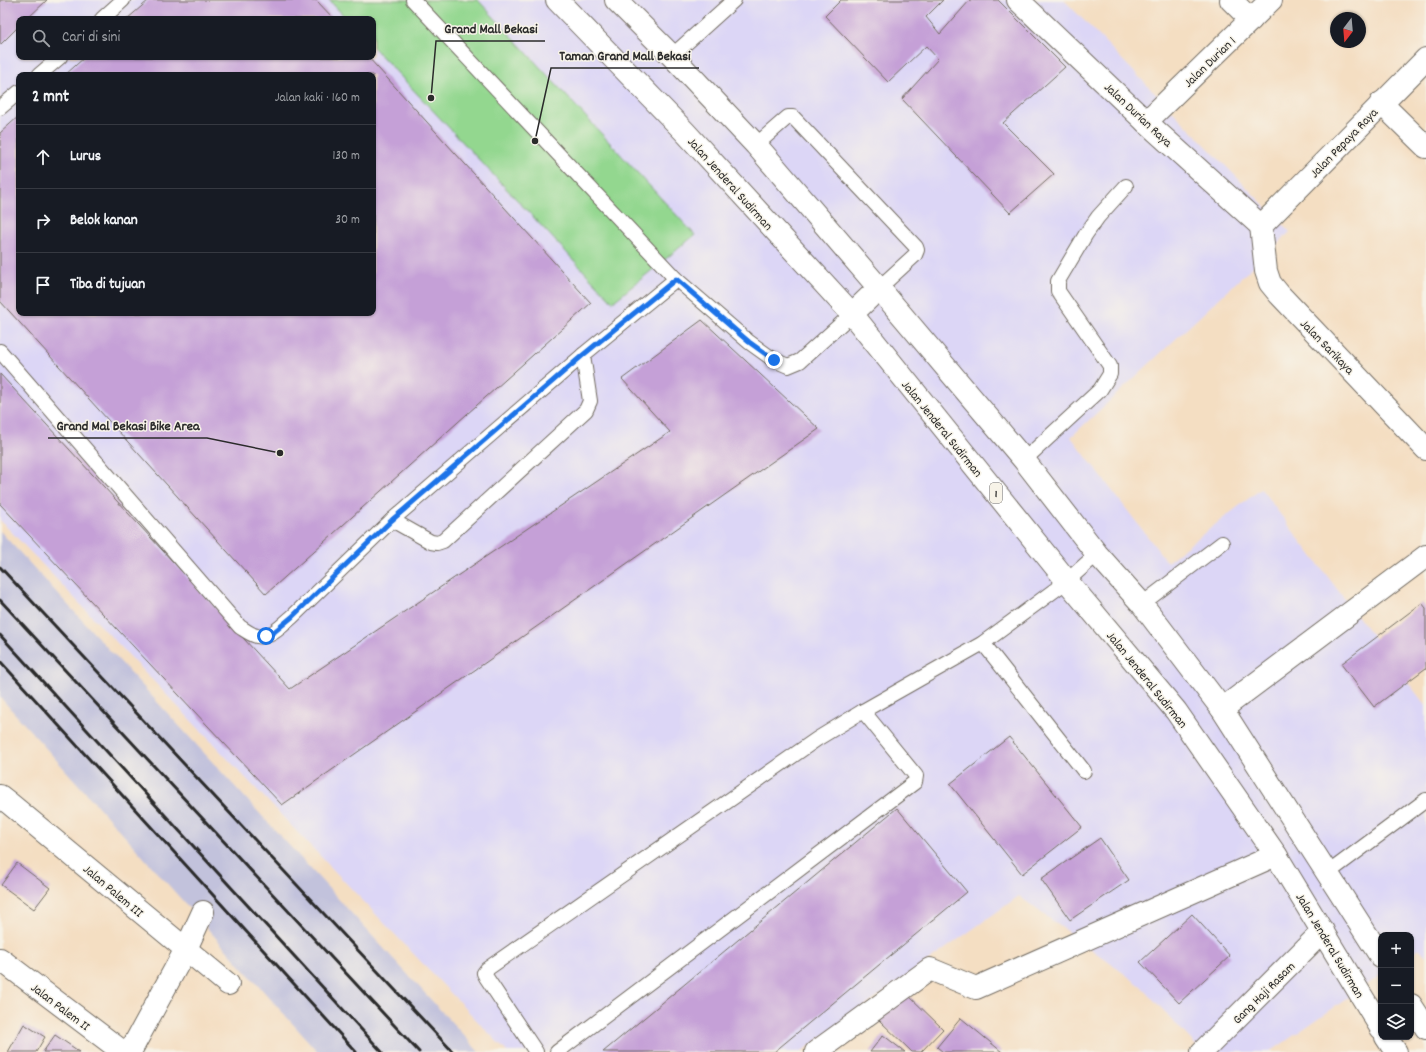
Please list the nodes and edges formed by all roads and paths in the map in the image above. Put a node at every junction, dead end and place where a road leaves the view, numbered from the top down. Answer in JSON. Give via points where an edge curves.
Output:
{"nodes":[{"id":1,"x":123,"y":0,"type":"edge"},
{"id":2,"x":413,"y":0,"type":"edge"},
{"id":3,"x":557,"y":0,"type":"edge"},
{"id":4,"x":616,"y":0,"type":"edge"},
{"id":5,"x":734,"y":0,"type":"edge"},
{"id":6,"x":1018,"y":0,"type":"edge"},
{"id":7,"x":1231,"y":0,"type":"edge"},
{"id":8,"x":1271,"y":0,"type":"edge"},
{"id":9,"x":105,"y":16,"type":"edge"},
{"id":10,"x":1251,"y":20,"type":"junction"},
{"id":11,"x":672,"y":56,"type":"junction"},
{"id":12,"x":1426,"y":59,"type":"edge"},
{"id":13,"x":56,"y":60,"type":"edge"},
{"id":14,"x":42,"y":72,"type":"edge"},
{"id":15,"x":16,"y":95,"type":"edge"},
{"id":16,"x":1381,"y":103,"type":"junction"},
{"id":17,"x":0,"y":108,"type":"edge"},
{"id":18,"x":1146,"y":122,"type":"junction"},
{"id":19,"x":756,"y":145,"type":"junction"},
{"id":20,"x":1426,"y":147,"type":"edge"},
{"id":21,"x":1126,"y":186,"type":"dead end"},
{"id":22,"x":1261,"y":226,"type":"junction"},
{"id":23,"x":676,"y":279,"type":"junction"},
{"id":24,"x":879,"y":288,"type":"junction"},
{"id":25,"x":852,"y":314,"type":"junction"},
{"id":26,"x":0,"y":351,"type":"edge"},
{"id":27,"x":583,"y":355,"type":"junction"},
{"id":28,"x":1426,"y":450,"type":"edge"},
{"id":29,"x":1024,"y":460,"type":"junction"},
{"id":30,"x":392,"y":520,"type":"junction"},
{"id":31,"x":1222,"y":543,"type":"dead end"},
{"id":32,"x":1097,"y":554,"type":"junction"},
{"id":33,"x":1426,"y":556,"type":"edge"},
{"id":34,"x":1066,"y":581,"type":"junction"},
{"id":35,"x":1142,"y":604,"type":"junction"},
{"id":36,"x":983,"y":643,"type":"junction"},
{"id":37,"x":1222,"y":709,"type":"junction"},
{"id":38,"x":863,"y":711,"type":"junction"},
{"id":39,"x":1084,"y":771,"type":"dead end"},
{"id":40,"x":0,"y":796,"type":"edge"},
{"id":41,"x":1426,"y":800,"type":"edge"},
{"id":42,"x":1276,"y":855,"type":"junction"},
{"id":43,"x":1328,"y":873,"type":"junction"},
{"id":44,"x":203,"y":912,"type":"dead end"},
{"id":45,"x":1323,"y":931,"type":"junction"},
{"id":46,"x":186,"y":949,"type":"junction"},
{"id":47,"x":1378,"y":952,"type":"edge"},
{"id":48,"x":0,"y":959,"type":"edge"},
{"id":49,"x":228,"y":984,"type":"dead end"},
{"id":50,"x":1414,"y":1009,"type":"edge"},
{"id":51,"x":1378,"y":1023,"type":"edge"},
{"id":52,"x":1426,"y":1028,"type":"edge"},
{"id":53,"x":1388,"y":1040,"type":"edge"},
{"id":54,"x":123,"y":1052,"type":"edge"},
{"id":55,"x":130,"y":1052,"type":"edge"},
{"id":56,"x":536,"y":1052,"type":"edge"},
{"id":57,"x":557,"y":1052,"type":"edge"},
{"id":58,"x":816,"y":1052,"type":"edge"},
{"id":59,"x":1202,"y":1052,"type":"edge"},
{"id":60,"x":1396,"y":1052,"type":"edge"}],
"edges":[{"from":1,"to":9,"type":"lane"},
{"from":2,"to":23,"type":"lane"},
{"from":3,"to":25,"type":"main road","name":"Jalan Jenderal Sudirman","number":"1","via":[[686,132]]},
{"from":4,"to":11,"type":"main road"},
{"from":5,"to":11,"type":"lane"},
{"from":6,"to":18,"type":"main road","name":"Jalan Durian Raya"},
{"from":7,"to":10,"type":"main road"},
{"from":8,"to":10,"type":"main road","name":"Jalan Durian 1"},
{"from":10,"to":18,"type":"main road","name":"Jalan Durian 1"},
{"from":11,"to":19,"type":"main road"},
{"from":12,"to":16,"type":"main road","name":"Jalan Pepaya Raya"},
{"from":13,"to":14,"type":"lane"},
{"from":15,"to":17,"type":"lane"},
{"from":16,"to":20,"type":"main road"},
{"from":16,"to":22,"type":"main road","name":"Jalan Pepaya Raya"},
{"from":18,"to":22,"type":"main road","name":"Jalan Durian Raya"},
{"from":19,"to":24,"type":"main road"},
{"from":19,"to":24,"type":"lane","via":[[788,117],[793,117],[916,247],[915,255]]},
{"from":21,"to":29,"type":"lane","via":[[1086,234],[1057,286],[1110,366],[1110,374],[1100,390]]},
{"from":22,"to":28,"type":"main road","name":"Jalan Sarikaya","via":[[1266,271],[1270,283]]},
{"from":23,"to":25,"type":"lane","via":[[749,342],[774,360],[788,366],[800,361]]},
{"from":23,"to":27,"type":"lane"},
{"from":24,"to":25,"type":"main road"},
{"from":24,"to":29,"type":"main road"},
{"from":25,"to":34,"type":"main road","name":"Jalan Jenderal Sudirman","number":"1"},
{"from":26,"to":30,"type":"lane","via":[[240,627],[256,636],[266,636],[274,632]]},
{"from":27,"to":30,"type":"lane"},
{"from":27,"to":30,"type":"lane","via":[[590,401],[586,410],[443,541],[431,542]]},
{"from":29,"to":32,"type":"main road"},
{"from":31,"to":35,"type":"lane"},
{"from":32,"to":34,"type":"lane"},
{"from":32,"to":35,"type":"main road"},
{"from":33,"to":37,"type":"main road"},
{"from":34,"to":36,"type":"lane"},
{"from":34,"to":42,"type":"main road","name":"Jalan Jenderal Sudirman","number":"1","via":[[1176,712]]},
{"from":35,"to":37,"type":"main road"},
{"from":36,"to":38,"type":"lane"},
{"from":36,"to":39,"type":"lane"},
{"from":37,"to":43,"type":"main road"},
{"from":38,"to":56,"type":"lane","via":[[817,739],[486,969],[486,977]]},
{"from":38,"to":57,"type":"lane","via":[[916,776],[915,782]]},
{"from":40,"to":46,"type":"main road","name":"Jalan Palem III"},
{"from":41,"to":43,"type":"lane"},
{"from":42,"to":45,"type":"main road","name":"Jalan Jenderal Sudirman","number":"1"},
{"from":42,"to":58,"type":"main road","via":[[976,988],[930,969]]},
{"from":43,"to":47,"type":"main road"},
{"from":44,"to":46,"type":"main road"},
{"from":45,"to":51,"type":"main road","name":"Jalan Jenderal Sudirman","number":"1"},
{"from":45,"to":59,"type":"main road","name":"Gang Haji Rasam"},
{"from":46,"to":49,"type":"main road","name":"Jalan Palem III"},
{"from":46,"to":55,"type":"main road"},
{"from":48,"to":54,"type":"main road","name":"Jalan Palem II"},
{"from":50,"to":52,"type":"main road"},
{"from":53,"to":60,"type":"main road"}]}
